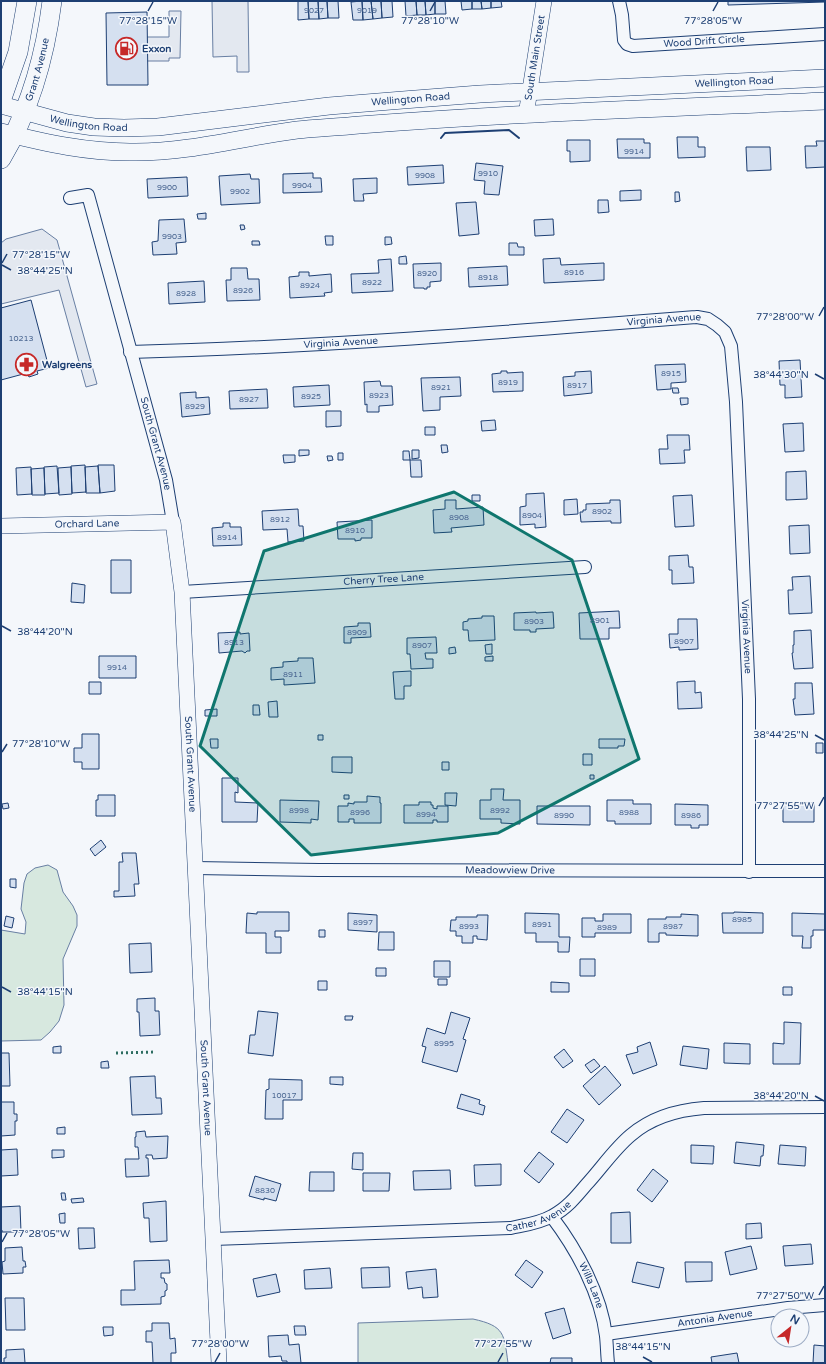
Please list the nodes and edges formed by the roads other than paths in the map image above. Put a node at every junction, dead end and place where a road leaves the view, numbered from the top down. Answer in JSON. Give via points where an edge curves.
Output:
{"nodes":[{"id":1,"x":27,"y":1,"type":"edge"},
{"id":2,"x":52,"y":1,"type":"edge"},
{"id":3,"x":544,"y":1,"type":"edge"},
{"id":4,"x":619,"y":1,"type":"edge"},
{"id":5,"x":825,"y":34,"type":"edge"},
{"id":6,"x":825,"y":78,"type":"edge"},
{"id":7,"x":529,"y":92,"type":"junction"},
{"id":8,"x":1,"y":101,"type":"edge"},
{"id":9,"x":825,"y":101,"type":"edge"},
{"id":10,"x":1,"y":105,"type":"edge"},
{"id":11,"x":25,"y":112,"type":"junction"},
{"id":12,"x":526,"y":115,"type":"junction"},
{"id":13,"x":8,"y":134,"type":"edge"},
{"id":14,"x":1,"y":159,"type":"edge"},
{"id":15,"x":70,"y":198,"type":"dead end"},
{"id":16,"x":130,"y":352,"type":"junction"},
{"id":17,"x":173,"y":522,"type":"junction"},
{"id":18,"x":1,"y":526,"type":"edge"},
{"id":19,"x":585,"y":567,"type":"dead end"},
{"id":20,"x":182,"y":592,"type":"junction"},
{"id":21,"x":195,"y":868,"type":"junction"},
{"id":22,"x":825,"y":871,"type":"edge"},
{"id":23,"x":749,"y":872,"type":"junction"},
{"id":24,"x":825,"y":1107,"type":"edge"},
{"id":25,"x":552,"y":1217,"type":"junction"},
{"id":26,"x":213,"y":1239,"type":"junction"},
{"id":27,"x":825,"y":1305,"type":"edge"},
{"id":28,"x":606,"y":1334,"type":"junction"},
{"id":29,"x":219,"y":1363,"type":"edge"},
{"id":30,"x":608,"y":1363,"type":"edge"}],
"edges":[{"from":1,"to":8,"type":"main road","via":[[18,52]]},
{"from":2,"to":11,"type":"main road","name":"Grant Avenue","via":[[41,62]]},
{"from":3,"to":7,"type":"street","name":"South Main Street"},
{"from":4,"to":5,"type":"street","name":"Wood Drift Circle","via":[[624,40],[633,46]]},
{"from":6,"to":7,"type":"main road","name":"Wellington Road"},
{"from":7,"to":11,"type":"main road","name":"Wellington Road","via":[[328,106],[151,127],[94,127]]},
{"from":7,"to":12,"type":"street","name":"South Main Street"},
{"from":9,"to":12,"type":"main road"},
{"from":10,"to":11,"type":"main road","name":"Wellington Road"},
{"from":11,"to":13,"type":"main road","name":"Grant Avenue"},
{"from":12,"to":13,"type":"main road","via":[[297,130],[209,146],[138,152],[73,148]]},
{"from":13,"to":14,"type":"main road","name":"Grant Avenue"},
{"from":15,"to":16,"type":"street","name":"South Grant Avenue","via":[[88,195]]},
{"from":16,"to":17,"type":"street","name":"South Grant Avenue","via":[[166,480]]},
{"from":16,"to":23,"type":"street","name":"Virginia Avenue","via":[[352,342],[697,317],[708,319],[717,325],[725,332],[731,346],[736,402],[749,699]]},
{"from":17,"to":18,"type":"street","name":"Orchard Lane"},
{"from":17,"to":20,"type":"street","name":"South Grant Avenue"},
{"from":19,"to":20,"type":"street","name":"Cherry Tree Lane"},
{"from":20,"to":21,"type":"street","name":"South Grant Avenue"},
{"from":21,"to":23,"type":"street","name":"Meadowview Drive"},
{"from":21,"to":26,"type":"street","name":"South Grant Avenue"},
{"from":22,"to":23,"type":"street","name":"Meadowview Drive"},
{"from":24,"to":25,"type":"street","name":"Cather Avenue","via":[[704,1108],[662,1116],[631,1135],[566,1208]]},
{"from":25,"to":26,"type":"street","name":"Cather Avenue","via":[[511,1228]]},
{"from":25,"to":28,"type":"street","name":"Willa Lane","via":[[576,1251],[589,1280]]},
{"from":26,"to":29,"type":"street","name":"South Grant Avenue"},
{"from":27,"to":28,"type":"street","name":"Antonia Avenue"},
{"from":28,"to":30,"type":"street","name":"Willa Lane"}]}
